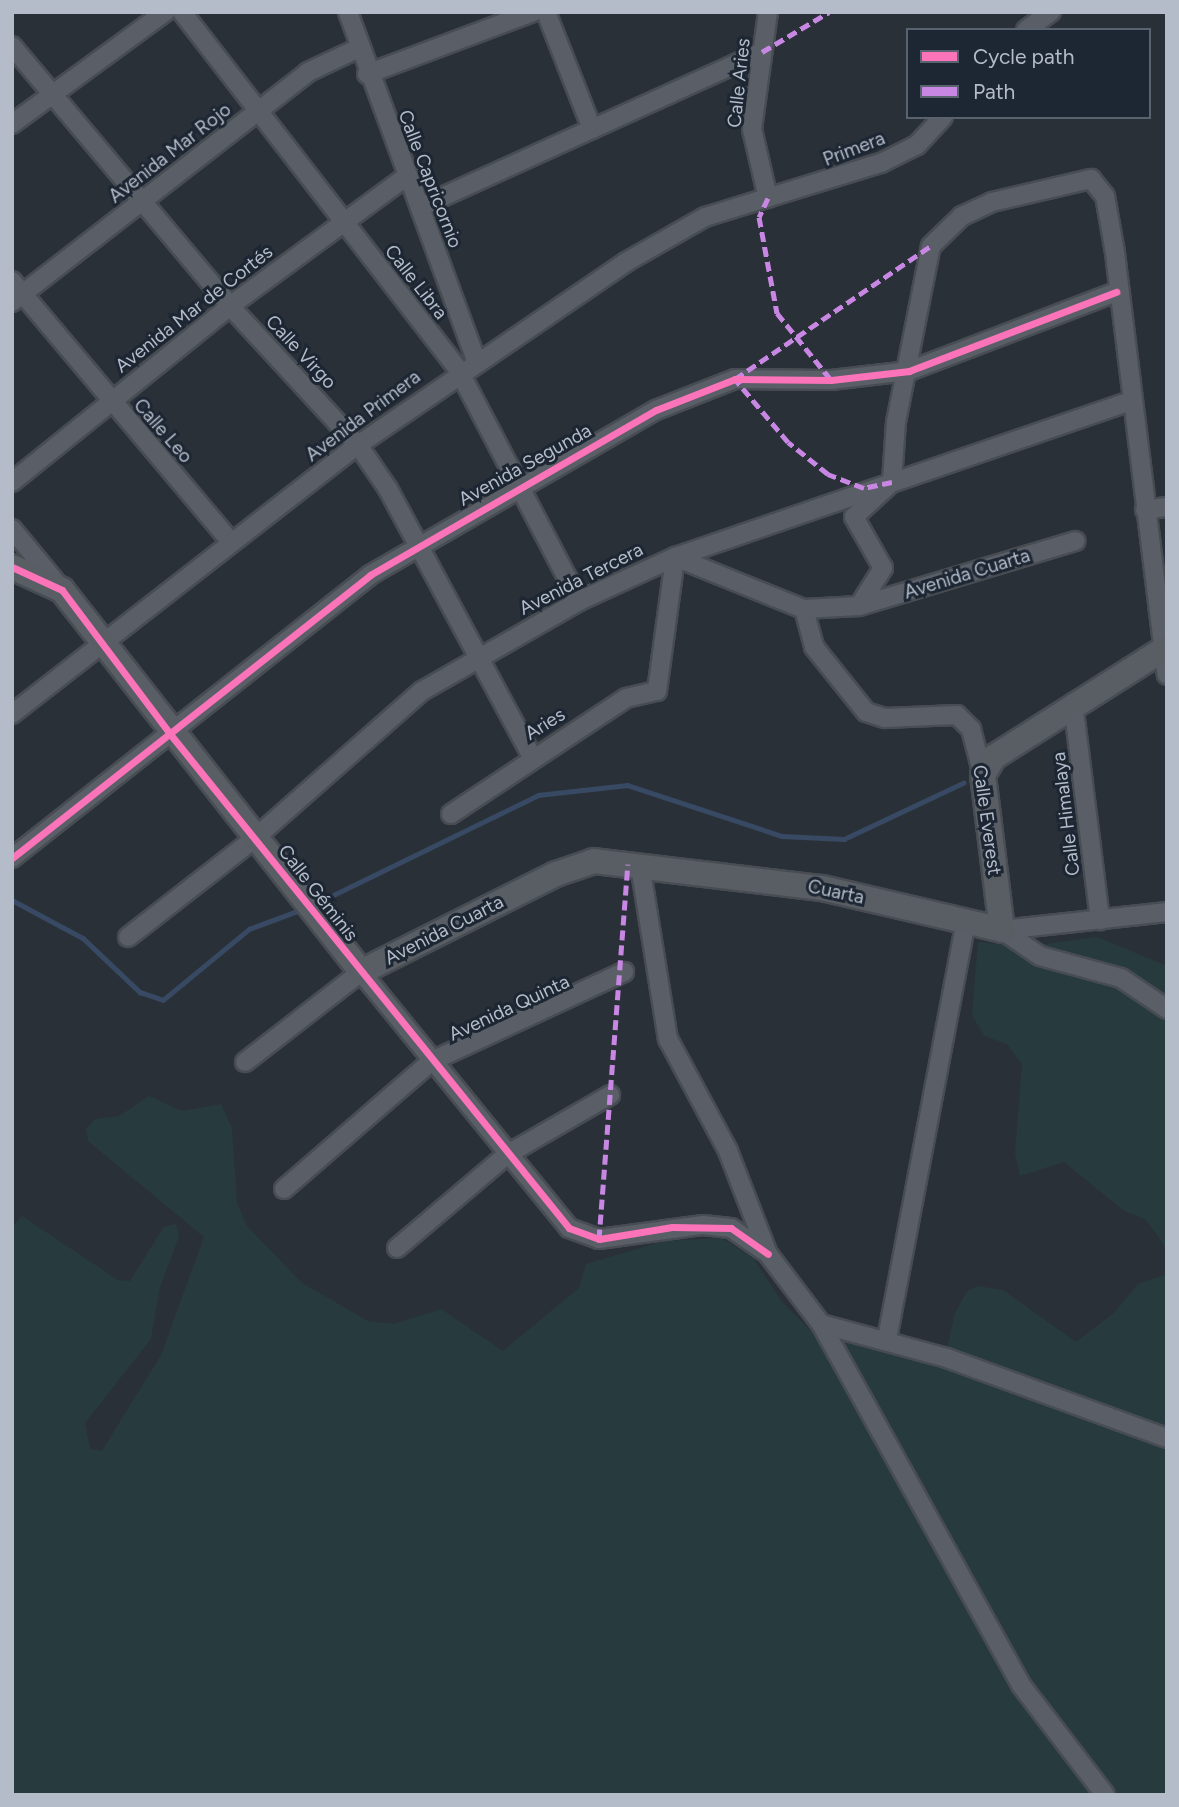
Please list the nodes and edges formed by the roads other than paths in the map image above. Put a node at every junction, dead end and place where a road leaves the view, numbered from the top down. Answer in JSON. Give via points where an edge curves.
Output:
{"nodes":[{"id":1,"x":166,"y":12,"type":"edge"},
{"id":2,"x":183,"y":12,"type":"edge"},
{"id":3,"x":348,"y":12,"type":"edge"},
{"id":4,"x":533,"y":12,"type":"edge"},
{"id":5,"x":547,"y":12,"type":"edge"},
{"id":6,"x":768,"y":12,"type":"edge"},
{"id":7,"x":1051,"y":12,"type":"edge"},
{"id":8,"x":1029,"y":28,"type":"edge"},
{"id":9,"x":12,"y":46,"type":"edge"},
{"id":10,"x":359,"y":48,"type":"junction"},
{"id":11,"x":762,"y":52,"type":"junction"},
{"id":12,"x":367,"y":74,"type":"junction"},
{"id":13,"x":53,"y":93,"type":"junction"},
{"id":14,"x":257,"y":113,"type":"junction"},
{"id":15,"x":941,"y":119,"type":"edge"},
{"id":16,"x":12,"y":124,"type":"edge"},
{"id":17,"x":592,"y":129,"type":"junction"},
{"id":18,"x":407,"y":176,"type":"junction"},
{"id":19,"x":768,"y":198,"type":"junction"},
{"id":20,"x":141,"y":202,"type":"junction"},
{"id":21,"x":420,"y":207,"type":"junction"},
{"id":22,"x":342,"y":222,"type":"junction"},
{"id":23,"x":16,"y":292,"type":"edge"},
{"id":24,"x":1116,"y":292,"type":"junction"},
{"id":25,"x":230,"y":306,"type":"junction"},
{"id":26,"x":476,"y":360,"type":"junction"},
{"id":27,"x":459,"y":371,"type":"junction"},
{"id":28,"x":909,"y":371,"type":"junction"},
{"id":29,"x":1131,"y":401,"type":"junction"},
{"id":30,"x":110,"y":402,"type":"junction"},
{"id":31,"x":358,"y":445,"type":"junction"},
{"id":32,"x":12,"y":482,"type":"edge"},
{"id":33,"x":892,"y":482,"type":"junction"},
{"id":34,"x":516,"y":486,"type":"junction"},
{"id":35,"x":1167,"y":507,"type":"edge"},
{"id":36,"x":1144,"y":510,"type":"junction"},
{"id":37,"x":12,"y":529,"type":"edge"},
{"id":38,"x":1075,"y":541,"type":"dead end"},
{"id":39,"x":231,"y":542,"type":"junction"},
{"id":40,"x":417,"y":545,"type":"junction"},
{"id":41,"x":675,"y":557,"type":"junction"},
{"id":42,"x":12,"y":567,"type":"edge"},
{"id":43,"x":62,"y":590,"type":"junction"},
{"id":44,"x":579,"y":601,"type":"junction"},
{"id":45,"x":859,"y":606,"type":"junction"},
{"id":46,"x":804,"y":609,"type":"junction"},
{"id":47,"x":103,"y":646,"type":"junction"},
{"id":48,"x":1165,"y":648,"type":"edge"},
{"id":49,"x":476,"y":658,"type":"junction"},
{"id":50,"x":1167,"y":675,"type":"edge"},
{"id":51,"x":1073,"y":703,"type":"junction"},
{"id":52,"x":12,"y":714,"type":"edge"},
{"id":53,"x":170,"y":734,"type":"junction"},
{"id":54,"x":532,"y":756,"type":"junction"},
{"id":55,"x":983,"y":775,"type":"junction"},
{"id":56,"x":451,"y":814,"type":"dead end"},
{"id":57,"x":255,"y":838,"type":"junction"},
{"id":58,"x":12,"y":858,"type":"edge"},
{"id":59,"x":640,"y":865,"type":"junction"},
{"id":60,"x":668,"y":868,"type":"joint"},
{"id":61,"x":1167,"y":912,"type":"edge"},
{"id":62,"x":1100,"y":920,"type":"junction"},
{"id":63,"x":966,"y":922,"type":"junction"},
{"id":64,"x":1002,"y":930,"type":"junction"},
{"id":65,"x":128,"y":937,"type":"dead end"},
{"id":66,"x":361,"y":972,"type":"junction"},
{"id":67,"x":624,"y":972,"type":"dead end"},
{"id":68,"x":1167,"y":1009,"type":"edge"},
{"id":69,"x":432,"y":1061,"type":"junction"},
{"id":70,"x":245,"y":1062,"type":"dead end"},
{"id":71,"x":610,"y":1095,"type":"dead end"},
{"id":72,"x":508,"y":1154,"type":"junction"},
{"id":73,"x":284,"y":1189,"type":"dead end"},
{"id":74,"x":397,"y":1248,"type":"dead end"},
{"id":75,"x":768,"y":1254,"type":"junction"},
{"id":76,"x":821,"y":1324,"type":"junction"},
{"id":77,"x":887,"y":1339,"type":"junction"},
{"id":78,"x":1167,"y":1438,"type":"edge"},
{"id":79,"x":1105,"y":1795,"type":"edge"}],
"edges":[{"from":1,"to":13,"type":"street"},
{"from":2,"to":14,"type":"street","name":"Calle Libra"},
{"from":3,"to":10,"type":"street","name":"Calle Capricornio"},
{"from":4,"to":12,"type":"street"},
{"from":5,"to":17,"type":"street"},
{"from":6,"to":11,"type":"street","name":"Calle Aries"},
{"from":7,"to":8,"type":"street"},
{"from":9,"to":13,"type":"street","name":"Calle Virgo"},
{"from":10,"to":12,"type":"street","name":"Calle Capricornio"},
{"from":10,"to":14,"type":"street","name":"Avenida Mar Rojo","via":[[308,72]]},
{"from":11,"to":17,"type":"street"},
{"from":11,"to":19,"type":"street","name":"Calle Aries","via":[[752,129]]},
{"from":12,"to":18,"type":"street","name":"Calle Capricornio"},
{"from":13,"to":16,"type":"street"},
{"from":13,"to":20,"type":"street","name":"Calle Virgo"},
{"from":14,"to":20,"type":"street","name":"Avenida Mar Rojo"},
{"from":14,"to":22,"type":"street","name":"Calle Libra"},
{"from":15,"to":19,"type":"street","name":"Primera","via":[[917,145],[881,163]]},
{"from":17,"to":21,"type":"street"},
{"from":18,"to":21,"type":"street","name":"Calle Capricornio"},
{"from":18,"to":22,"type":"street","name":"Avenida Mar de Cortés"},
{"from":19,"to":26,"type":"street","name":"Avenida Primera","via":[[705,216]]},
{"from":20,"to":23,"type":"street","name":"Avenida Mar Rojo"},
{"from":20,"to":25,"type":"street","name":"Calle Virgo"},
{"from":21,"to":26,"type":"street","name":"Calle Capricornio"},
{"from":22,"to":25,"type":"street","name":"Avenida Mar de Cortés"},
{"from":22,"to":27,"type":"street","name":"Calle Libra"},
{"from":23,"to":30,"type":"street","name":"Calle Leo"},
{"from":24,"to":28,"type":"street","name":"Avenida Segunda"},
{"from":24,"to":28,"type":"street","via":[[1105,197],[1091,179],[992,202],[962,216],[931,246]]},
{"from":24,"to":29,"type":"street"},
{"from":25,"to":30,"type":"street","name":"Avenida Mar de Cortés"},
{"from":25,"to":31,"type":"street","name":"Calle Virgo"},
{"from":26,"to":27,"type":"street","name":"Avenida Primera"},
{"from":27,"to":31,"type":"street","name":"Avenida Primera"},
{"from":27,"to":34,"type":"street","name":"Calle Libra"},
{"from":28,"to":33,"type":"street","via":[[896,422]]},
{"from":28,"to":34,"type":"street","name":"Avenida Segunda","via":[[831,380],[735,379],[656,410]]},
{"from":29,"to":33,"type":"street","name":"Avenida Tercera"},
{"from":29,"to":36,"type":"street"},
{"from":30,"to":32,"type":"street","name":"Avenida Mar de Cortés"},
{"from":30,"to":39,"type":"street","name":"Calle Leo"},
{"from":31,"to":39,"type":"street","name":"Avenida Primera"},
{"from":31,"to":40,"type":"street","name":"Calle Virgo"},
{"from":33,"to":41,"type":"street","name":"Avenida Tercera"},
{"from":33,"to":45,"type":"street","via":[[854,517],[883,568]]},
{"from":34,"to":40,"type":"street","name":"Avenida Segunda"},
{"from":34,"to":44,"type":"street","name":"Calle Libra"},
{"from":35,"to":36,"type":"street"},
{"from":36,"to":48,"type":"street"},
{"from":37,"to":43,"type":"street"},
{"from":38,"to":45,"type":"street","name":"Avenida Cuarta"},
{"from":39,"to":47,"type":"street","name":"Avenida Primera"},
{"from":40,"to":49,"type":"street","name":"Calle Virgo"},
{"from":40,"to":53,"type":"street","name":"Avenida Segunda"},
{"from":41,"to":44,"type":"street","name":"Avenida Tercera"},
{"from":41,"to":46,"type":"street"},
{"from":41,"to":54,"type":"street","name":"Aries","via":[[666,594],[663,679],[657,691],[626,698]]},
{"from":42,"to":43,"type":"street","name":"Calle Géminis"},
{"from":43,"to":47,"type":"street","name":"Calle Géminis"},
{"from":44,"to":49,"type":"street","name":"Avenida Tercera"},
{"from":45,"to":46,"type":"street","name":"Avenida Cuarta"},
{"from":46,"to":55,"type":"street","name":"Calle Everest","via":[[814,647],[866,712],[885,718],[957,715],[971,729]]},
{"from":47,"to":52,"type":"street","name":"Avenida Primera"},
{"from":47,"to":53,"type":"street","name":"Calle Géminis"},
{"from":48,"to":50,"type":"street"},
{"from":48,"to":51,"type":"street"},
{"from":49,"to":54,"type":"street","name":"Calle Virgo"},
{"from":49,"to":57,"type":"street","name":"Avenida Tercera","via":[[422,691]]},
{"from":51,"to":55,"type":"street","via":[[994,757]]},
{"from":51,"to":62,"type":"street","name":"Calle Himalaya"},
{"from":53,"to":57,"type":"street","name":"Calle Géminis"},
{"from":53,"to":58,"type":"street","name":"Avenida Segunda","via":[[34,846]]},
{"from":54,"to":56,"type":"street","name":"Aries"},
{"from":55,"to":64,"type":"street","name":"Calle Everest"},
{"from":57,"to":65,"type":"street","name":"Avenida Tercera"},
{"from":57,"to":66,"type":"street","name":"Calle Géminis"},
{"from":59,"to":60,"type":"street","name":"Avenida Cuarta"},
{"from":59,"to":66,"type":"street","name":"Avenida Cuarta","via":[[578,864]]},
{"from":59,"to":75,"type":"street","via":[[668,1039],[727,1151]]},
{"from":60,"to":63,"type":"street","name":"Cuarta","via":[[822,888]]},
{"from":61,"to":62,"type":"street"},
{"from":62,"to":64,"type":"street"},
{"from":63,"to":64,"type":"street","name":"Cuarta"},
{"from":63,"to":77,"type":"street"},
{"from":64,"to":68,"type":"street","via":[[1040,956],[1121,978]]},
{"from":66,"to":69,"type":"street","name":"Calle Géminis"},
{"from":66,"to":70,"type":"street","name":"Avenida Cuarta"},
{"from":67,"to":69,"type":"street","name":"Avenida Quinta"},
{"from":69,"to":72,"type":"street","name":"Calle Géminis"},
{"from":69,"to":73,"type":"street","name":"Avenida Quinta"},
{"from":71,"to":72,"type":"street"},
{"from":72,"to":74,"type":"street"},
{"from":72,"to":75,"type":"street","name":"Calle Géminis","via":[[569,1228],[598,1239],[703,1225],[731,1228]]},
{"from":75,"to":76,"type":"street"},
{"from":76,"to":77,"type":"street"},
{"from":76,"to":79,"type":"street","via":[[1021,1685]]},
{"from":77,"to":78,"type":"street"}]}
